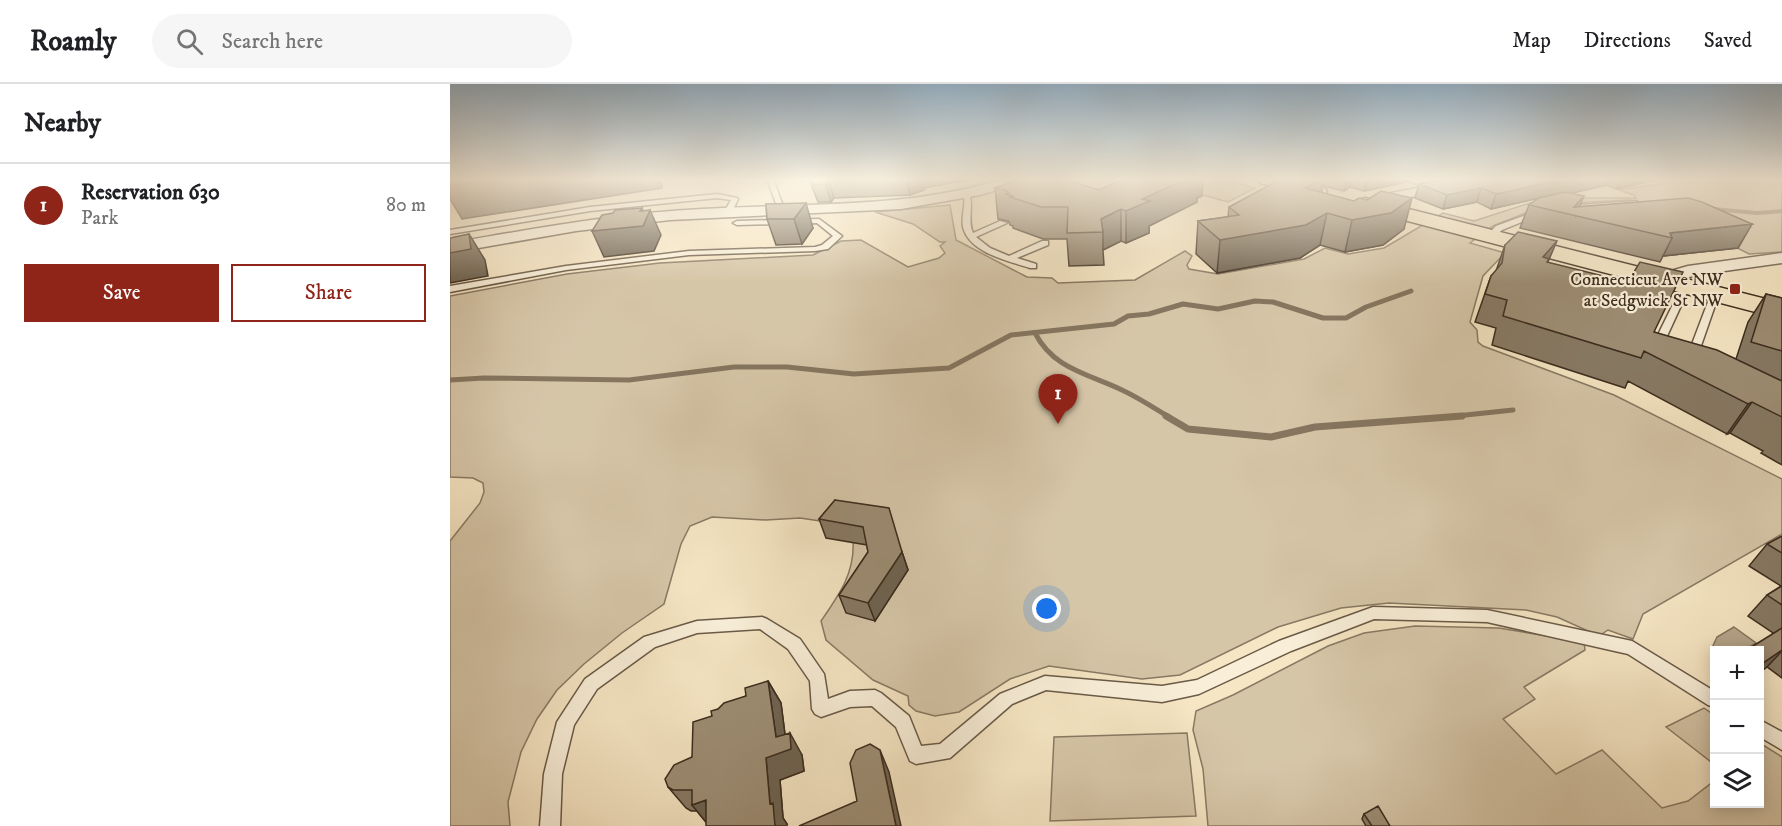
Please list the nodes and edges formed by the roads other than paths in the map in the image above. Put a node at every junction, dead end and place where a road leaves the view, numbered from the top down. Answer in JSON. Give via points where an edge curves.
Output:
{"nodes":[{"id":1,"x":562,"y":214,"type":"edge"},
{"id":2,"x":704,"y":214,"type":"edge"},
{"id":3,"x":742,"y":214,"type":"edge"},
{"id":4,"x":967,"y":214,"type":"edge"},
{"id":5,"x":1402,"y":214,"type":"edge"},
{"id":6,"x":1540,"y":214,"type":"edge"},
{"id":7,"x":1004,"y":224,"type":"edge"},
{"id":8,"x":450,"y":232,"type":"edge"},
{"id":9,"x":972,"y":236,"type":"junction"},
{"id":10,"x":1490,"y":236,"type":"junction"},
{"id":11,"x":1045,"y":243,"type":"dead end"},
{"id":12,"x":456,"y":250,"type":"edge"},
{"id":13,"x":1011,"y":258,"type":"junction"},
{"id":14,"x":1782,"y":258,"type":"edge"},
{"id":15,"x":1033,"y":266,"type":"dead end"},
{"id":16,"x":1680,"y":285,"type":"junction"},
{"id":17,"x":450,"y":289,"type":"edge"},
{"id":18,"x":1715,"y":294,"type":"junction"},
{"id":19,"x":1782,"y":311,"type":"edge"},
{"id":20,"x":1653,"y":355,"type":"edge"},
{"id":21,"x":1696,"y":370,"type":"edge"},
{"id":22,"x":1710,"y":697,"type":"edge"},
{"id":23,"x":1764,"y":731,"type":"edge"},
{"id":24,"x":1782,"y":742,"type":"edge"},
{"id":25,"x":550,"y":826,"type":"edge"}],
"edges":[{"from":1,"to":8,"type":"lane"},
{"from":2,"to":12,"type":"street","via":[[625,219]]},
{"from":3,"to":17,"type":"lane","via":[[737,223],[819,221],[838,236],[825,247],[815,249],[689,253],[566,268]]},
{"from":4,"to":9,"type":"lane","via":[[967,230]]},
{"from":5,"to":10,"type":"main road"},
{"from":6,"to":10,"type":"lane","via":[[1499,228]]},
{"from":7,"to":9,"type":"lane"},
{"from":9,"to":13,"type":"lane","via":[[991,252]]},
{"from":10,"to":16,"type":"main road"},
{"from":11,"to":13,"type":"lane"},
{"from":13,"to":15,"type":"lane"},
{"from":14,"to":16,"type":"street","via":[[1684,272],[1680,274]]},
{"from":16,"to":18,"type":"main road"},
{"from":16,"to":20,"type":"lane"},
{"from":18,"to":19,"type":"main road"},
{"from":18,"to":21,"type":"lane","via":[[1689,366]]},
{"from":22,"to":25,"type":"lane","via":[[1632,648],[1487,616],[1373,613],[1285,646],[1199,687],[1162,694],[1045,683],[1006,699],[944,752],[916,755],[903,722],[875,698],[850,699],[821,709],[818,679],[794,644],[762,623],[698,627],[650,642],[591,684],[566,722],[552,774]]},
{"from":23,"to":24,"type":"lane"}]}
